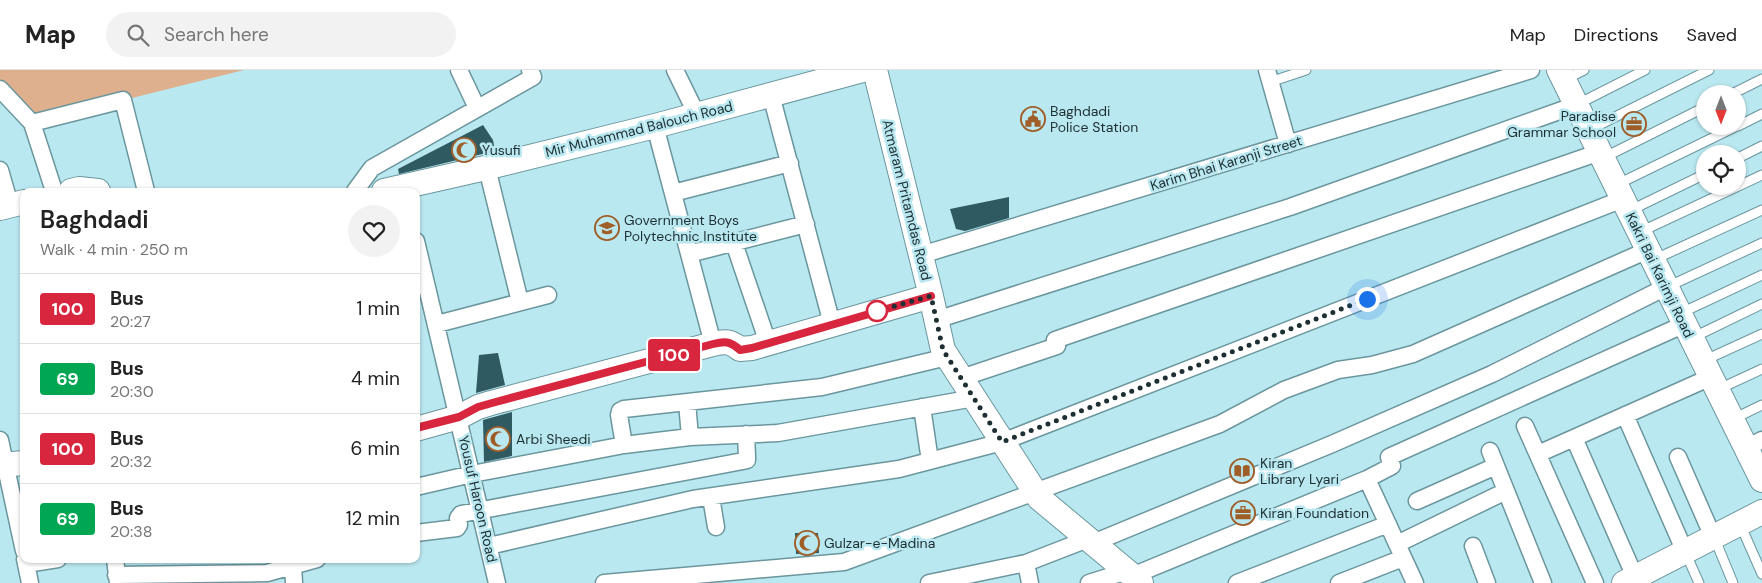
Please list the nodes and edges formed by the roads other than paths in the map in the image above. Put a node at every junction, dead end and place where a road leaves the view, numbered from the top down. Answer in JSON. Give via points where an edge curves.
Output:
{"nodes":[{"id":1,"x":459,"y":70,"type":"edge"},
{"id":2,"x":675,"y":70,"type":"edge"},
{"id":3,"x":863,"y":70,"type":"edge"},
{"id":4,"x":874,"y":70,"type":"edge"},
{"id":5,"x":1306,"y":70,"type":"edge"},
{"id":6,"x":1532,"y":70,"type":"edge"},
{"id":7,"x":1645,"y":70,"type":"edge"},
{"id":8,"x":1709,"y":70,"type":"edge"},
{"id":9,"x":536,"y":72,"type":"edge"},
{"id":10,"x":1569,"y":74,"type":"edge"},
{"id":11,"x":1269,"y":76,"type":"edge"},
{"id":12,"x":1762,"y":79,"type":"edge"},
{"id":13,"x":1746,"y":87,"type":"edge"},
{"id":14,"x":0,"y":89,"type":"edge"},
{"id":15,"x":771,"y":95,"type":"junction"},
{"id":16,"x":1576,"y":105,"type":"junction"},
{"id":17,"x":477,"y":108,"type":"junction"},
{"id":18,"x":1696,"y":111,"type":"edge"},
{"id":19,"x":1762,"y":114,"type":"edge"},
{"id":20,"x":696,"y":115,"type":"junction"},
{"id":21,"x":32,"y":122,"type":"junction"},
{"id":22,"x":1746,"y":122,"type":"edge"},
{"id":23,"x":655,"y":126,"type":"junction"},
{"id":24,"x":1589,"y":130,"type":"junction"},
{"id":25,"x":1723,"y":135,"type":"edge"},
{"id":26,"x":1288,"y":144,"type":"junction"},
{"id":27,"x":1762,"y":146,"type":"edge"},
{"id":28,"x":1746,"y":154,"type":"edge"},
{"id":29,"x":1601,"y":155,"type":"junction"},
{"id":30,"x":790,"y":163,"type":"junction"},
{"id":31,"x":487,"y":168,"type":"junction"},
{"id":32,"x":0,"y":170,"type":"edge"},
{"id":33,"x":1762,"y":175,"type":"edge"},
{"id":34,"x":1696,"y":177,"type":"edge"},
{"id":35,"x":53,"y":188,"type":"edge"},
{"id":36,"x":145,"y":188,"type":"edge"},
{"id":37,"x":357,"y":188,"type":"edge"},
{"id":38,"x":405,"y":188,"type":"edge"},
{"id":39,"x":673,"y":193,"type":"junction"},
{"id":40,"x":1622,"y":198,"type":"junction"},
{"id":41,"x":11,"y":205,"type":"edge"},
{"id":42,"x":1762,"y":210,"type":"edge"},
{"id":43,"x":806,"y":224,"type":"junction"},
{"id":44,"x":734,"y":242,"type":"junction"},
{"id":45,"x":1762,"y":243,"type":"edge"},
{"id":46,"x":1647,"y":248,"type":"junction"},
{"id":47,"x":689,"y":254,"type":"junction"},
{"id":48,"x":921,"y":255,"type":"junction"},
{"id":49,"x":420,"y":257,"type":"edge"},
{"id":50,"x":1762,"y":275,"type":"edge"},
{"id":51,"x":1666,"y":287,"type":"junction"},
{"id":52,"x":548,"y":296,"type":"dead end"},
{"id":53,"x":931,"y":296,"type":"junction"},
{"id":54,"x":520,"y":302,"type":"junction"},
{"id":55,"x":1762,"y":304,"type":"edge"},
{"id":56,"x":936,"y":320,"type":"junction"},
{"id":57,"x":437,"y":324,"type":"junction"},
{"id":58,"x":832,"y":324,"type":"junction"},
{"id":59,"x":1685,"y":325,"type":"junction"},
{"id":60,"x":1762,"y":334,"type":"edge"},
{"id":61,"x":768,"y":343,"type":"junction"},
{"id":62,"x":713,"y":344,"type":"junction"},
{"id":63,"x":947,"y":356,"type":"junction"},
{"id":64,"x":1762,"y":369,"type":"edge"},
{"id":65,"x":1710,"y":376,"type":"junction"},
{"id":66,"x":968,"y":388,"type":"junction"},
{"id":67,"x":687,"y":402,"type":"junction"},
{"id":68,"x":1762,"y":405,"type":"edge"},
{"id":69,"x":922,"y":407,"type":"junction"},
{"id":70,"x":1624,"y":415,"type":"junction"},
{"id":71,"x":459,"y":417,"type":"junction"},
{"id":72,"x":1732,"y":419,"type":"junction"},
{"id":73,"x":1526,"y":426,"type":"dead end"},
{"id":74,"x":420,"y":427,"type":"edge"},
{"id":75,"x":746,"y":434,"type":"junction"},
{"id":76,"x":690,"y":437,"type":"junction"},
{"id":77,"x":1574,"y":438,"type":"junction"},
{"id":78,"x":0,"y":440,"type":"edge"},
{"id":79,"x":1002,"y":442,"type":"junction"},
{"id":80,"x":1754,"y":444,"type":"edge"},
{"id":81,"x":624,"y":445,"type":"junction"},
{"id":82,"x":1538,"y":454,"type":"junction"},
{"id":83,"x":1678,"y":457,"type":"dead end"},
{"id":84,"x":930,"y":461,"type":"junction"},
{"id":85,"x":10,"y":464,"type":"edge"},
{"id":86,"x":472,"y":474,"type":"junction"},
{"id":87,"x":1368,"y":479,"type":"junction"},
{"id":88,"x":1762,"y":480,"type":"edge"},
{"id":89,"x":420,"y":486,"type":"edge"},
{"id":90,"x":1506,"y":491,"type":"junction"},
{"id":91,"x":1035,"y":492,"type":"junction"},
{"id":92,"x":711,"y":497,"type":"junction"},
{"id":93,"x":1417,"y":501,"type":"dead end"},
{"id":94,"x":481,"y":510,"type":"junction"},
{"id":95,"x":1762,"y":512,"type":"edge"},
{"id":96,"x":1388,"y":524,"type":"junction"},
{"id":97,"x":1740,"y":524,"type":"junction"},
{"id":98,"x":20,"y":527,"type":"edge"},
{"id":99,"x":716,"y":527,"type":"dead end"},
{"id":100,"x":420,"y":533,"type":"edge"},
{"id":101,"x":1713,"y":537,"type":"junction"},
{"id":102,"x":1090,"y":541,"type":"junction"},
{"id":103,"x":489,"y":546,"type":"junction"},
{"id":104,"x":1473,"y":546,"type":"dead end"},
{"id":105,"x":1400,"y":551,"type":"junction"},
{"id":106,"x":1685,"y":552,"type":"junction"},
{"id":107,"x":26,"y":563,"type":"edge"},
{"id":108,"x":301,"y":563,"type":"edge"},
{"id":109,"x":1026,"y":563,"type":"junction"},
{"id":110,"x":293,"y":565,"type":"junction"},
{"id":111,"x":116,"y":572,"type":"edge"},
{"id":112,"x":1762,"y":574,"type":"edge"},
{"id":113,"x":1133,"y":577,"type":"edge"},
{"id":114,"x":259,"y":578,"type":"edge"},
{"id":115,"x":1632,"y":581,"type":"edge"},
{"id":116,"x":30,"y":583,"type":"edge"},
{"id":117,"x":294,"y":583,"type":"edge"},
{"id":118,"x":497,"y":583,"type":"edge"},
{"id":119,"x":604,"y":583,"type":"edge"},
{"id":120,"x":928,"y":583,"type":"edge"},
{"id":121,"x":1030,"y":583,"type":"edge"},
{"id":122,"x":1088,"y":583,"type":"edge"},
{"id":123,"x":1237,"y":583,"type":"edge"},
{"id":124,"x":1340,"y":583,"type":"edge"},
{"id":125,"x":1415,"y":583,"type":"edge"},
{"id":126,"x":1488,"y":583,"type":"edge"},
{"id":127,"x":1543,"y":583,"type":"edge"},
{"id":128,"x":1595,"y":583,"type":"edge"},
{"id":129,"x":1699,"y":583,"type":"edge"},
{"id":130,"x":1733,"y":583,"type":"edge"}],
"edges":[{"from":1,"to":17,"type":"street"},
{"from":2,"to":20,"type":"street"},
{"from":3,"to":15,"type":"street","name":"Mir Muhammad Balouch Road"},
{"from":4,"to":48,"type":"street","name":"Atmaram Pritamdas Road"},
{"from":5,"to":11,"type":"lane"},
{"from":6,"to":26,"type":"street","name":"Karim Bhai Karanji Street"},
{"from":7,"to":16,"type":"lane"},
{"from":8,"to":24,"type":"lane"},
{"from":9,"to":17,"type":"street"},
{"from":10,"to":16,"type":"street","name":"Kakri Bai Karimji Road"},
{"from":11,"to":26,"type":"street"},
{"from":12,"to":13,"type":"lane"},
{"from":14,"to":21,"type":"street"},
{"from":15,"to":20,"type":"street","name":"Mir Muhammad Balouch Road"},
{"from":15,"to":30,"type":"street"},
{"from":16,"to":24,"type":"street","name":"Kakri Bai Karimji Road"},
{"from":16,"to":56,"type":"street","via":[[1290,207]]},
{"from":17,"to":37,"type":"street","via":[[372,168]]},
{"from":18,"to":29,"type":"lane"},
{"from":19,"to":22,"type":"lane"},
{"from":20,"to":23,"type":"street","name":"Mir Muhammad Balouch Road"},
{"from":21,"to":35,"type":"street"},
{"from":21,"to":36,"type":"street","via":[[123,100]]},
{"from":23,"to":31,"type":"street","name":"Mir Muhammad Balouch Road"},
{"from":23,"to":39,"type":"street"},
{"from":24,"to":29,"type":"street","name":"Kakri Bai Karimji Road"},
{"from":25,"to":40,"type":"lane"},
{"from":26,"to":48,"type":"street","name":"Karim Bhai Karanji Street"},
{"from":27,"to":28,"type":"lane"},
{"from":29,"to":40,"type":"street","name":"Kakri Bai Karimji Road"},
{"from":29,"to":66,"type":"street","via":[[1055,340],[1057,346]]},
{"from":30,"to":39,"type":"street"},
{"from":30,"to":43,"type":"street"},
{"from":31,"to":38,"type":"street","name":"Mir Muhammad Balouch Road"},
{"from":31,"to":54,"type":"street"},
{"from":32,"to":41,"type":"street"},
{"from":33,"to":46,"type":"lane"},
{"from":34,"to":40,"type":"lane"},
{"from":39,"to":47,"type":"street"},
{"from":40,"to":46,"type":"street","name":"Kakri Bai Karimji Road"},
{"from":40,"to":79,"type":"street"},
{"from":42,"to":46,"type":"lane"},
{"from":43,"to":44,"type":"street"},
{"from":43,"to":58,"type":"street"},
{"from":44,"to":47,"type":"street"},
{"from":44,"to":61,"type":"street"},
{"from":45,"to":51,"type":"lane"},
{"from":46,"to":51,"type":"street","name":"Kakri Bai Karimji Road"},
{"from":46,"to":91,"type":"street","via":[[1412,354],[1338,370],[1284,390],[1220,424]]},
{"from":47,"to":62,"type":"street"},
{"from":48,"to":53,"type":"street","name":"Atmaram Pritamdas Road"},
{"from":49,"to":57,"type":"street","name":"Yousuf Haroon Road"},
{"from":50,"to":59,"type":"lane"},
{"from":51,"to":59,"type":"street","name":"Kakri Bai Karimji Road"},
{"from":51,"to":102,"type":"street","via":[[1483,378],[1332,444]]},
{"from":52,"to":54,"type":"street"},
{"from":53,"to":56,"type":"street","name":"Atmaram Pritamdas Road"},
{"from":53,"to":58,"type":"street"},
{"from":54,"to":57,"type":"street"},
{"from":55,"to":59,"type":"lane"},
{"from":56,"to":63,"type":"street","name":"Atmaram Pritamdas Road"},
{"from":57,"to":71,"type":"street","name":"Yousuf Haroon Road"},
{"from":58,"to":61,"type":"street"},
{"from":59,"to":65,"type":"street","name":"Kakri Bai Karimji Road"},
{"from":59,"to":87,"type":"street","via":[[1389,457],[1392,466]]},
{"from":60,"to":65,"type":"lane"},
{"from":61,"to":62,"type":"street","via":[[740,350],[727,341]]},
{"from":62,"to":71,"type":"street","via":[[478,407]]},
{"from":63,"to":66,"type":"street","name":"Atmaram Pritamdas Road"},
{"from":63,"to":67,"type":"street","via":[[822,387]]},
{"from":64,"to":65,"type":"lane"},
{"from":65,"to":70,"type":"street"},
{"from":65,"to":72,"type":"street","name":"Kakri Bai Karimji Road"},
{"from":66,"to":69,"type":"street"},
{"from":66,"to":79,"type":"street","name":"Atmaram Pritamdas Road"},
{"from":67,"to":76,"type":"street"},
{"from":67,"to":81,"type":"street","via":[[620,411]]},
{"from":68,"to":72,"type":"lane"},
{"from":69,"to":75,"type":"street","via":[[778,432]]},
{"from":69,"to":84,"type":"street"},
{"from":70,"to":77,"type":"street"},
{"from":70,"to":106,"type":"street"},
{"from":71,"to":74,"type":"street"},
{"from":71,"to":86,"type":"street","name":"Yousuf Haroon Road"},
{"from":72,"to":80,"type":"street","name":"Kakri Bai Karimji Road"},
{"from":73,"to":82,"type":"street"},
{"from":75,"to":76,"type":"street"},
{"from":75,"to":94,"type":"street","via":[[747,460]]},
{"from":76,"to":81,"type":"street"},
{"from":77,"to":82,"type":"street"},
{"from":77,"to":115,"type":"street"},
{"from":78,"to":85,"type":"street"},
{"from":79,"to":84,"type":"street"},
{"from":79,"to":91,"type":"street","name":"Atmaram Pritamdas Road"},
{"from":80,"to":88,"type":"street","name":"Kakri Bai Karimji Road"},
{"from":81,"to":86,"type":"street"},
{"from":82,"to":128,"type":"street"},
{"from":83,"to":101,"type":"street"},
{"from":84,"to":92,"type":"street","via":[[899,470]]},
{"from":85,"to":98,"type":"street"},
{"from":86,"to":89,"type":"street"},
{"from":86,"to":94,"type":"street","name":"Yousuf Haroon Road"},
{"from":87,"to":96,"type":"street"},
{"from":87,"to":113,"type":"street"},
{"from":90,"to":93,"type":"street","via":[[1493,459]]},
{"from":90,"to":105,"type":"street"},
{"from":90,"to":127,"type":"street"},
{"from":91,"to":102,"type":"street","name":"Atmaram Pritamdas Road"},
{"from":91,"to":119,"type":"street","via":[[844,562]]},
{"from":92,"to":99,"type":"street"},
{"from":92,"to":103,"type":"street"},
{"from":94,"to":100,"type":"street","via":[[461,514],[457,528]]},
{"from":94,"to":103,"type":"street","name":"Yousuf Haroon Road"},
{"from":95,"to":97,"type":"street"},
{"from":96,"to":105,"type":"street"},
{"from":96,"to":123,"type":"street"},
{"from":97,"to":101,"type":"street"},
{"from":97,"to":112,"type":"lane"},
{"from":101,"to":106,"type":"street"},
{"from":101,"to":130,"type":"lane"},
{"from":102,"to":109,"type":"street"},
{"from":102,"to":113,"type":"street","name":"Atmaram Pritamdas Road"},
{"from":103,"to":118,"type":"street","name":"Yousuf Haroon Road"},
{"from":104,"to":126,"type":"street"},
{"from":105,"to":124,"type":"street"},
{"from":105,"to":125,"type":"street"},
{"from":106,"to":115,"type":"street"},
{"from":106,"to":129,"type":"lane"},
{"from":107,"to":116,"type":"street"},
{"from":108,"to":110,"type":"street"},
{"from":109,"to":120,"type":"street"},
{"from":109,"to":121,"type":"street"},
{"from":110,"to":114,"type":"street"},
{"from":110,"to":117,"type":"street"},
{"from":111,"to":114,"type":"street"},
{"from":113,"to":122,"type":"street"}]}
